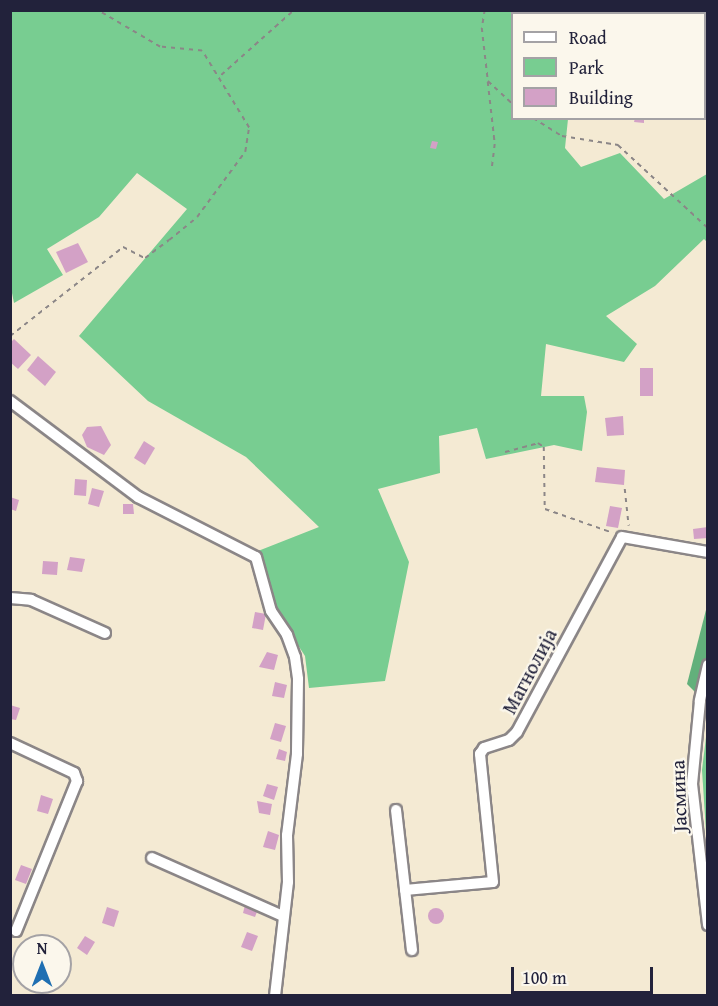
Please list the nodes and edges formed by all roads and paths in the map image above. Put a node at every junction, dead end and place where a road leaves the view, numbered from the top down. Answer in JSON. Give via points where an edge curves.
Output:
{"nodes":[{"id":1,"x":98,"y":10,"type":"edge"},
{"id":2,"x":294,"y":10,"type":"edge"},
{"id":3,"x":485,"y":10,"type":"edge"},
{"id":4,"x":220,"y":75,"type":"junction"},
{"id":5,"x":488,"y":81,"type":"junction"},
{"id":6,"x":511,"y":101,"type":"edge"},
{"id":7,"x":536,"y":120,"type":"edge"},
{"id":8,"x":492,"y":167,"type":"dead end"},
{"id":9,"x":708,"y":228,"type":"edge"},
{"id":10,"x":10,"y":336,"type":"edge"},
{"id":11,"x":10,"y":401,"type":"edge"},
{"id":12,"x":505,"y":452,"type":"dead end"},
{"id":13,"x":625,"y":489,"type":"dead end"},
{"id":14,"x":626,"y":538,"type":"junction"},
{"id":15,"x":708,"y":552,"type":"edge"},
{"id":16,"x":10,"y":598,"type":"edge"},
{"id":17,"x":105,"y":633,"type":"dead end"},
{"id":18,"x":708,"y":665,"type":"edge"},
{"id":19,"x":10,"y":742,"type":"edge"},
{"id":20,"x":396,"y":810,"type":"dead end"},
{"id":21,"x":152,"y":858,"type":"dead end"},
{"id":22,"x":405,"y":890,"type":"junction"},
{"id":23,"x":283,"y":916,"type":"junction"},
{"id":24,"x":708,"y":925,"type":"edge"},
{"id":25,"x":16,"y":931,"type":"dead end"},
{"id":26,"x":412,"y":950,"type":"dead end"},
{"id":27,"x":275,"y":996,"type":"edge"}],
"edges":[{"from":1,"to":4,"type":"path","via":[[160,47],[202,51]]},
{"from":2,"to":4,"type":"path"},
{"from":3,"to":5,"type":"path","via":[[482,28]]},
{"from":4,"to":10,"type":"path","via":[[249,128],[245,152],[196,217],[145,258],[123,247]]},
{"from":5,"to":6,"type":"path"},
{"from":5,"to":8,"type":"path","via":[[495,144]]},
{"from":7,"to":9,"type":"path","via":[[562,136],[618,145]]},
{"from":11,"to":23,"type":"street","via":[[138,497],[256,557],[271,611],[287,635],[295,657],[298,679],[297,754]]},
{"from":12,"to":14,"type":"path","via":[[538,443],[544,447],[545,509]]},
{"from":13,"to":14,"type":"path"},
{"from":14,"to":15,"type":"street"},
{"from":14,"to":22,"type":"street","name":"Магнолија","via":[[517,732],[509,740],[484,748],[480,754],[493,882]]},
{"from":16,"to":17,"type":"street","via":[[31,600]]},
{"from":18,"to":24,"type":"street","name":"Јасмина","via":[[700,701],[692,784]]},
{"from":19,"to":25,"type":"street","via":[[74,772],[77,781]]},
{"from":20,"to":22,"type":"street"},
{"from":21,"to":23,"type":"street"},
{"from":22,"to":26,"type":"street"},
{"from":23,"to":27,"type":"street"}]}
